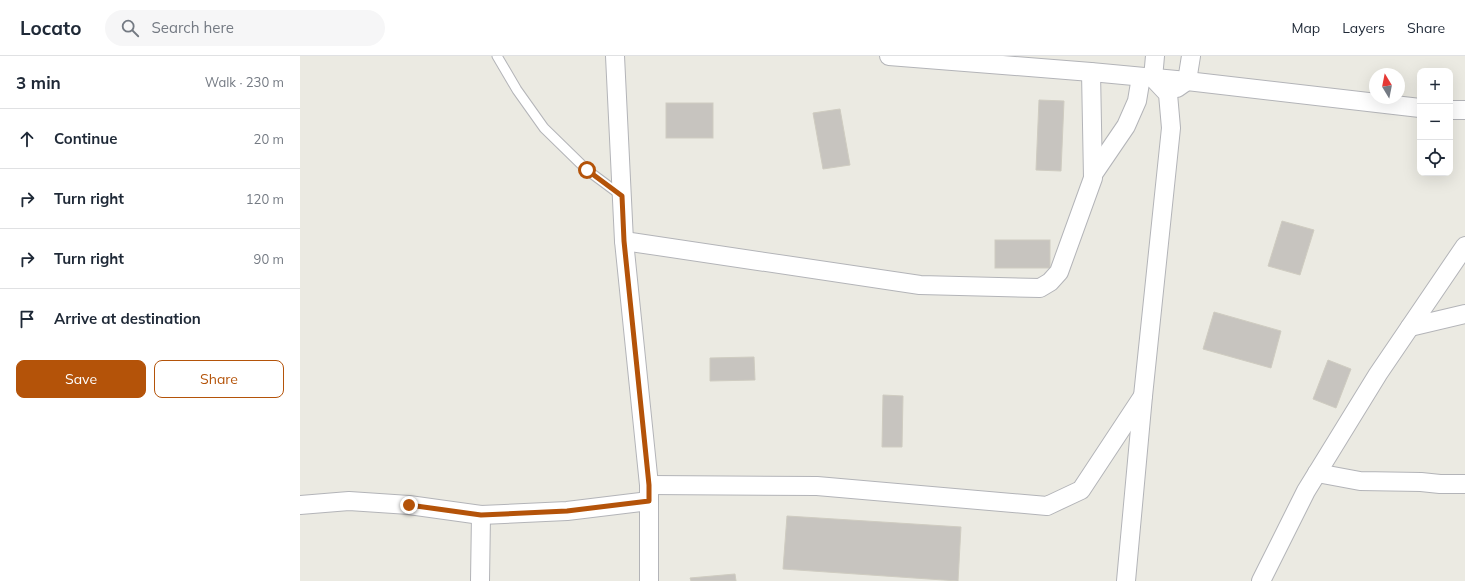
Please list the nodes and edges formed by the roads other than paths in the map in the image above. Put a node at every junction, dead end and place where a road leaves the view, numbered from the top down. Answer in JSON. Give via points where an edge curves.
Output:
{"nodes":[{"id":1,"x":497,"y":56,"type":"edge"},
{"id":2,"x":615,"y":56,"type":"edge"},
{"id":3,"x":889,"y":56,"type":"edge"},
{"id":4,"x":1155,"y":56,"type":"edge"},
{"id":5,"x":1191,"y":56,"type":"edge"},
{"id":6,"x":1091,"y":72,"type":"junction"},
{"id":7,"x":1147,"y":77,"type":"junction"},
{"id":8,"x":1187,"y":81,"type":"junction"},
{"id":9,"x":1168,"y":94,"type":"junction"},
{"id":10,"x":1417,"y":108,"type":"edge"},
{"id":11,"x":1453,"y":110,"type":"edge"},
{"id":12,"x":1465,"y":110,"type":"edge"},
{"id":13,"x":1094,"y":173,"type":"junction"},
{"id":14,"x":622,"y":196,"type":"junction"},
{"id":15,"x":624,"y":241,"type":"junction"},
{"id":16,"x":1465,"y":246,"type":"edge"},
{"id":17,"x":1465,"y":314,"type":"edge"},
{"id":18,"x":1410,"y":327,"type":"junction"},
{"id":19,"x":1143,"y":396,"type":"junction"},
{"id":20,"x":1317,"y":473,"type":"junction"},
{"id":21,"x":1465,"y":484,"type":"edge"},
{"id":22,"x":649,"y":493,"type":"junction"},
{"id":23,"x":300,"y":504,"type":"edge"},
{"id":24,"x":481,"y":515,"type":"junction"},
{"id":25,"x":480,"y":581,"type":"edge"},
{"id":26,"x":649,"y":581,"type":"edge"},
{"id":27,"x":1126,"y":581,"type":"edge"},
{"id":28,"x":1261,"y":581,"type":"edge"}],
"edges":[{"from":1,"to":14,"type":"lane","via":[[544,128],[587,170]]},
{"from":2,"to":14,"type":"street"},
{"from":3,"to":6,"type":"street"},
{"from":4,"to":7,"type":"street"},
{"from":5,"to":8,"type":"street"},
{"from":6,"to":7,"type":"street"},
{"from":6,"to":13,"type":"street"},
{"from":7,"to":8,"type":"street"},
{"from":7,"to":9,"type":"street"},
{"from":7,"to":13,"type":"street","via":[[1126,126]]},
{"from":8,"to":9,"type":"street"},
{"from":8,"to":10,"type":"street"},
{"from":9,"to":19,"type":"street","via":[[1171,128]]},
{"from":11,"to":12,"type":"street"},
{"from":13,"to":15,"type":"street","via":[[1059,272],[1040,288],[920,285]]},
{"from":14,"to":15,"type":"street"},
{"from":15,"to":22,"type":"street"},
{"from":16,"to":18,"type":"street"},
{"from":17,"to":18,"type":"street"},
{"from":18,"to":20,"type":"street"},
{"from":19,"to":22,"type":"street","via":[[1081,490],[1046,506],[817,486]]},
{"from":19,"to":27,"type":"street"},
{"from":20,"to":21,"type":"street","via":[[1360,480]]},
{"from":20,"to":28,"type":"street"},
{"from":22,"to":24,"type":"street","via":[[567,511]]},
{"from":22,"to":26,"type":"street"},
{"from":23,"to":24,"type":"street","via":[[349,501],[409,505]]},
{"from":24,"to":25,"type":"street"}]}
